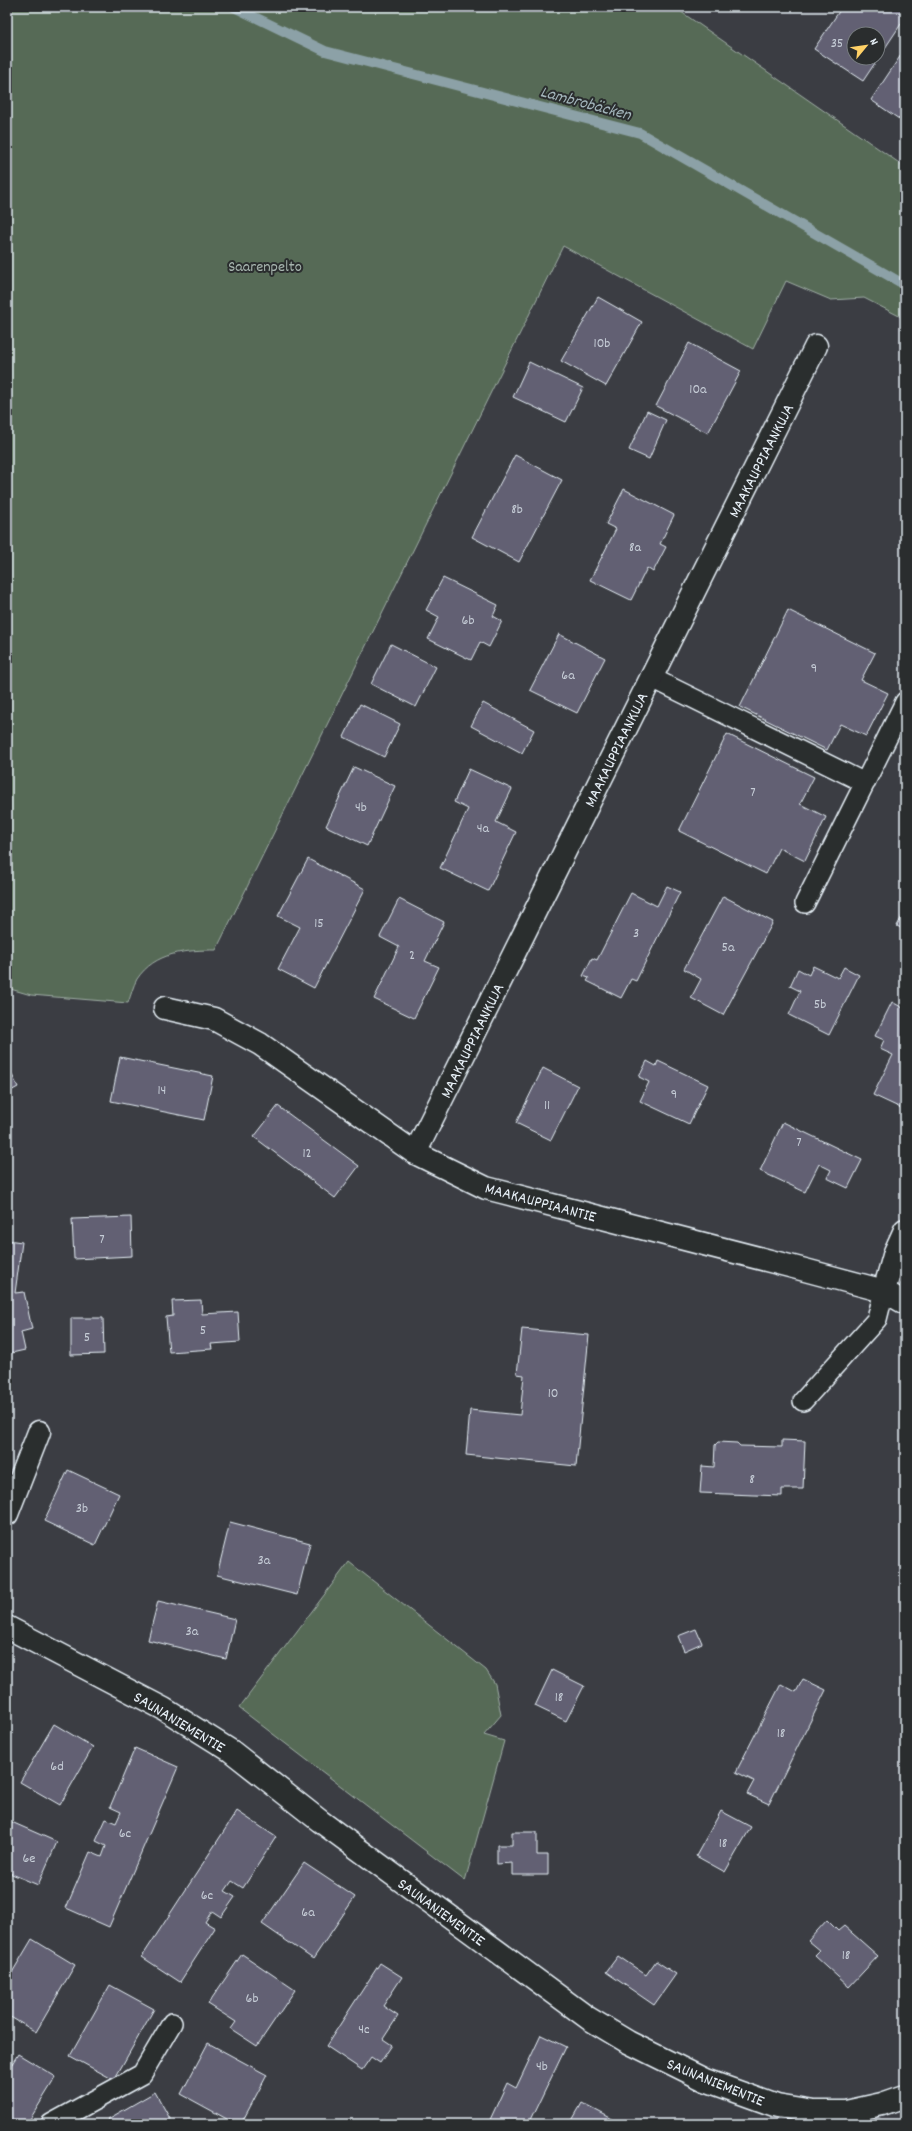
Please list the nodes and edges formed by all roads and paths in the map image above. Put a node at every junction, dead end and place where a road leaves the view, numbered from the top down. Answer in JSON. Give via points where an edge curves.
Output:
{"nodes":[{"id":1,"x":816,"y":346,"type":"dead end"},
{"id":2,"x":650,"y":678,"type":"junction"},
{"id":3,"x":905,"y":702,"type":"edge"},
{"id":4,"x":865,"y":782,"type":"junction"},
{"id":5,"x":805,"y":903,"type":"dead end"},
{"id":6,"x":165,"y":1008,"type":"dead end"},
{"id":7,"x":415,"y":1153,"type":"junction"},
{"id":8,"x":905,"y":1230,"type":"edge"},
{"id":9,"x":884,"y":1291,"type":"junction"},
{"id":10,"x":905,"y":1303,"type":"edge"},
{"id":11,"x":803,"y":1402,"type":"dead end"},
{"id":12,"x":39,"y":1432,"type":"dead end"},
{"id":13,"x":7,"y":1514,"type":"edge"},
{"id":14,"x":7,"y":1627,"type":"edge"},
{"id":15,"x":172,"y":2023,"type":"dead end"},
{"id":16,"x":905,"y":2096,"type":"edge"},
{"id":17,"x":52,"y":2124,"type":"edge"}],
"edges":[{"from":1,"to":2,"type":"street","name":"MAAKAUPPIAANKUJA"},
{"from":2,"to":4,"type":"lane"},
{"from":2,"to":7,"type":"street","name":"MAAKAUPPIAANKUJA"},
{"from":3,"to":4,"type":"lane"},
{"from":4,"to":5,"type":"lane"},
{"from":6,"to":7,"type":"street","name":"MAAKAUPPIAANTIE","via":[[214,1019],[260,1044]]},
{"from":7,"to":9,"type":"street","name":"MAAKAUPPIAANTIE","via":[[486,1188]]},
{"from":8,"to":9,"type":"street","via":[[895,1252]]},
{"from":9,"to":10,"type":"street","name":"MAAKAUPPIAANTIE"},
{"from":9,"to":11,"type":"lane","via":[[876,1319]]},
{"from":12,"to":13,"type":"street"},
{"from":14,"to":16,"type":"street","name":"SAUNANIEMENTIE","via":[[164,1709],[231,1751],[320,1821],[556,1995],[628,2042],[706,2080],[777,2106],[814,2112],[846,2112]]},
{"from":15,"to":17,"type":"lane","via":[[142,2074]]}]}
